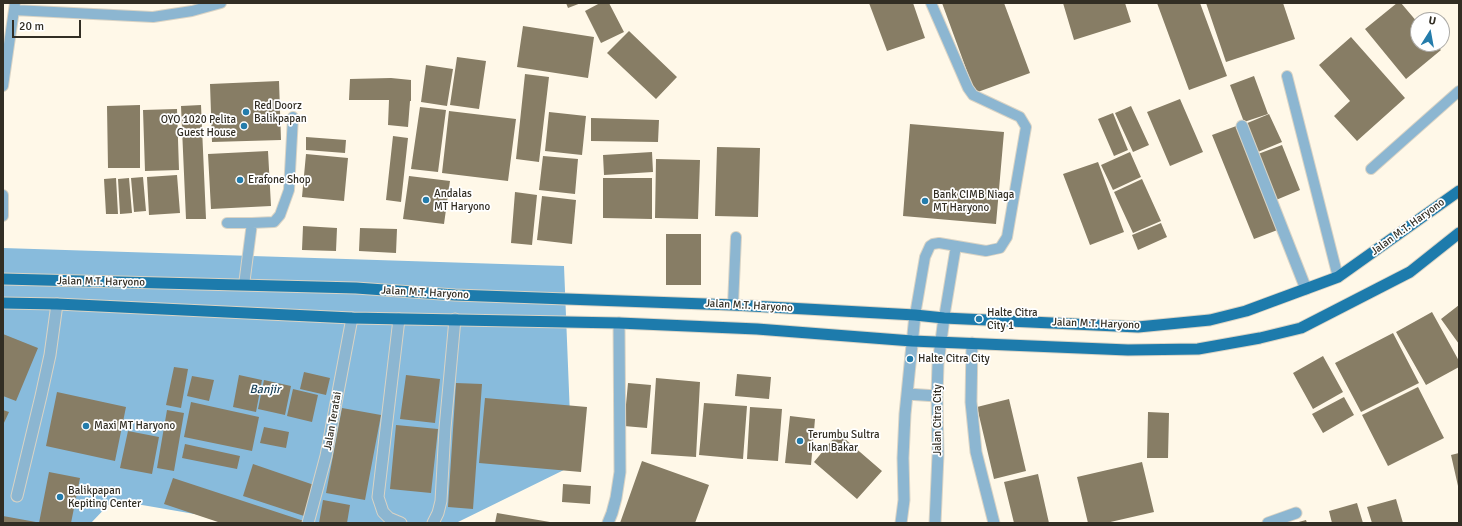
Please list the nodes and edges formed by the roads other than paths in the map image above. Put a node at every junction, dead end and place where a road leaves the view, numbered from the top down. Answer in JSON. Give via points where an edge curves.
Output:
{"nodes":[{"id":1,"x":221,"y":3,"type":"edge"},
{"id":2,"x":931,"y":3,"type":"edge"},
{"id":3,"x":15,"y":6,"type":"edge"},
{"id":4,"x":1287,"y":76,"type":"dead end"},
{"id":5,"x":3,"y":86,"type":"edge"},
{"id":6,"x":1459,"y":91,"type":"edge"},
{"id":7,"x":294,"y":117,"type":"dead end"},
{"id":8,"x":1242,"y":126,"type":"dead end"},
{"id":9,"x":1371,"y":169,"type":"dead end"},
{"id":10,"x":1459,"y":190,"type":"edge"},
{"id":11,"x":3,"y":195,"type":"edge"},
{"id":12,"x":3,"y":216,"type":"edge"},
{"id":13,"x":226,"y":223,"type":"dead end"},
{"id":14,"x":252,"y":223,"type":"junction"},
{"id":15,"x":1459,"y":233,"type":"edge"},
{"id":16,"x":736,"y":237,"type":"dead end"},
{"id":17,"x":956,"y":246,"type":"junction"},
{"id":18,"x":1338,"y":277,"type":"junction"},
{"id":19,"x":3,"y":279,"type":"edge"},
{"id":20,"x":244,"y":285,"type":"junction"},
{"id":21,"x":1306,"y":289,"type":"junction"},
{"id":22,"x":3,"y":303,"type":"edge"},
{"id":23,"x":57,"y":304,"type":"junction"},
{"id":24,"x":733,"y":305,"type":"junction"},
{"id":25,"x":915,"y":315,"type":"junction"},
{"id":26,"x":352,"y":318,"type":"junction"},
{"id":27,"x":944,"y":318,"type":"junction"},
{"id":28,"x":399,"y":319,"type":"junction"},
{"id":29,"x":455,"y":319,"type":"junction"},
{"id":30,"x":619,"y":323,"type":"junction"},
{"id":31,"x":912,"y":341,"type":"junction"},
{"id":32,"x":941,"y":342,"type":"junction"},
{"id":33,"x":972,"y":343,"type":"junction"},
{"id":34,"x":907,"y":394,"type":"junction"},
{"id":35,"x":937,"y":396,"type":"junction"},
{"id":36,"x":17,"y":496,"type":"dead end"},
{"id":37,"x":1296,"y":513,"type":"dead end"},
{"id":38,"x":308,"y":523,"type":"edge"},
{"id":39,"x":401,"y":523,"type":"edge"},
{"id":40,"x":433,"y":523,"type":"edge"},
{"id":41,"x":608,"y":523,"type":"edge"},
{"id":42,"x":901,"y":523,"type":"edge"},
{"id":43,"x":934,"y":523,"type":"edge"},
{"id":44,"x":994,"y":523,"type":"edge"},
{"id":45,"x":1268,"y":523,"type":"edge"}],
"edges":[{"from":1,"to":3,"type":"lane","via":[[153,17]]},
{"from":2,"to":17,"type":"lane","via":[[970,92],[1020,117],[1026,127],[1007,237],[1000,248],[986,251]]},
{"from":3,"to":5,"type":"lane"},
{"from":4,"to":18,"type":"lane"},
{"from":6,"to":9,"type":"lane"},
{"from":7,"to":14,"type":"lane","via":[[289,190],[280,215],[274,222]]},
{"from":8,"to":21,"type":"street"},
{"from":10,"to":18,"type":"main road","name":"Jalan M.T. Haryono"},
{"from":11,"to":12,"type":"lane"},
{"from":13,"to":14,"type":"lane"},
{"from":14,"to":20,"type":"lane"},
{"from":15,"to":33,"type":"main road","name":"Jalan M.T. Haryono","via":[[1410,272],[1359,299],[1301,328],[1260,338],[1198,349],[1128,350]]},
{"from":16,"to":24,"type":"lane"},
{"from":17,"to":25,"type":"lane","via":[[939,243],[930,246],[925,257]]},
{"from":17,"to":27,"type":"lane"},
{"from":18,"to":21,"type":"main road","name":"Jalan M.T. Haryono"},
{"from":19,"to":20,"type":"main road","name":"Jalan M.T. Haryono"},
{"from":20,"to":24,"type":"main road","name":"Jalan M.T. Haryono"},
{"from":21,"to":27,"type":"main road","name":"Jalan M.T. Haryono","via":[[1246,311],[1210,320],[1153,326]]},
{"from":22,"to":23,"type":"main road","name":"Jalan M.T. Haryono"},
{"from":23,"to":26,"type":"main road","name":"Jalan M.T. Haryono"},
{"from":23,"to":36,"type":"street","via":[[50,355]]},
{"from":24,"to":25,"type":"main road","name":"Jalan M.T. Haryono"},
{"from":25,"to":27,"type":"main road","name":"Jalan M.T. Haryono"},
{"from":25,"to":31,"type":"street"},
{"from":26,"to":28,"type":"main road","name":"Jalan M.T. Haryono"},
{"from":26,"to":38,"type":"street","name":"Jalan Teratai","via":[[326,456]]},
{"from":27,"to":32,"type":"street","name":"Jalan Citra City"},
{"from":28,"to":29,"type":"main road","name":"Jalan M.T. Haryono"},
{"from":28,"to":39,"type":"street","via":[[378,497],[388,518]]},
{"from":29,"to":30,"type":"main road","name":"Jalan M.T. Haryono"},
{"from":29,"to":40,"type":"street","via":[[440,501]]},
{"from":30,"to":31,"type":"main road","name":"Jalan M.T. Haryono","via":[[757,329]]},
{"from":30,"to":41,"type":"street","via":[[620,472],[616,498]]},
{"from":31,"to":32,"type":"main road","name":"Jalan M.T. Haryono"},
{"from":31,"to":34,"type":"street"},
{"from":32,"to":33,"type":"main road","name":"Jalan M.T. Haryono"},
{"from":32,"to":35,"type":"street","name":"Jalan Citra City"},
{"from":33,"to":44,"type":"street","via":[[971,402],[976,452]]},
{"from":34,"to":35,"type":"street"},
{"from":34,"to":42,"type":"street"},
{"from":35,"to":43,"type":"street","name":"Jalan Citra City","via":[[938,455]]},
{"from":37,"to":45,"type":"street"}]}
